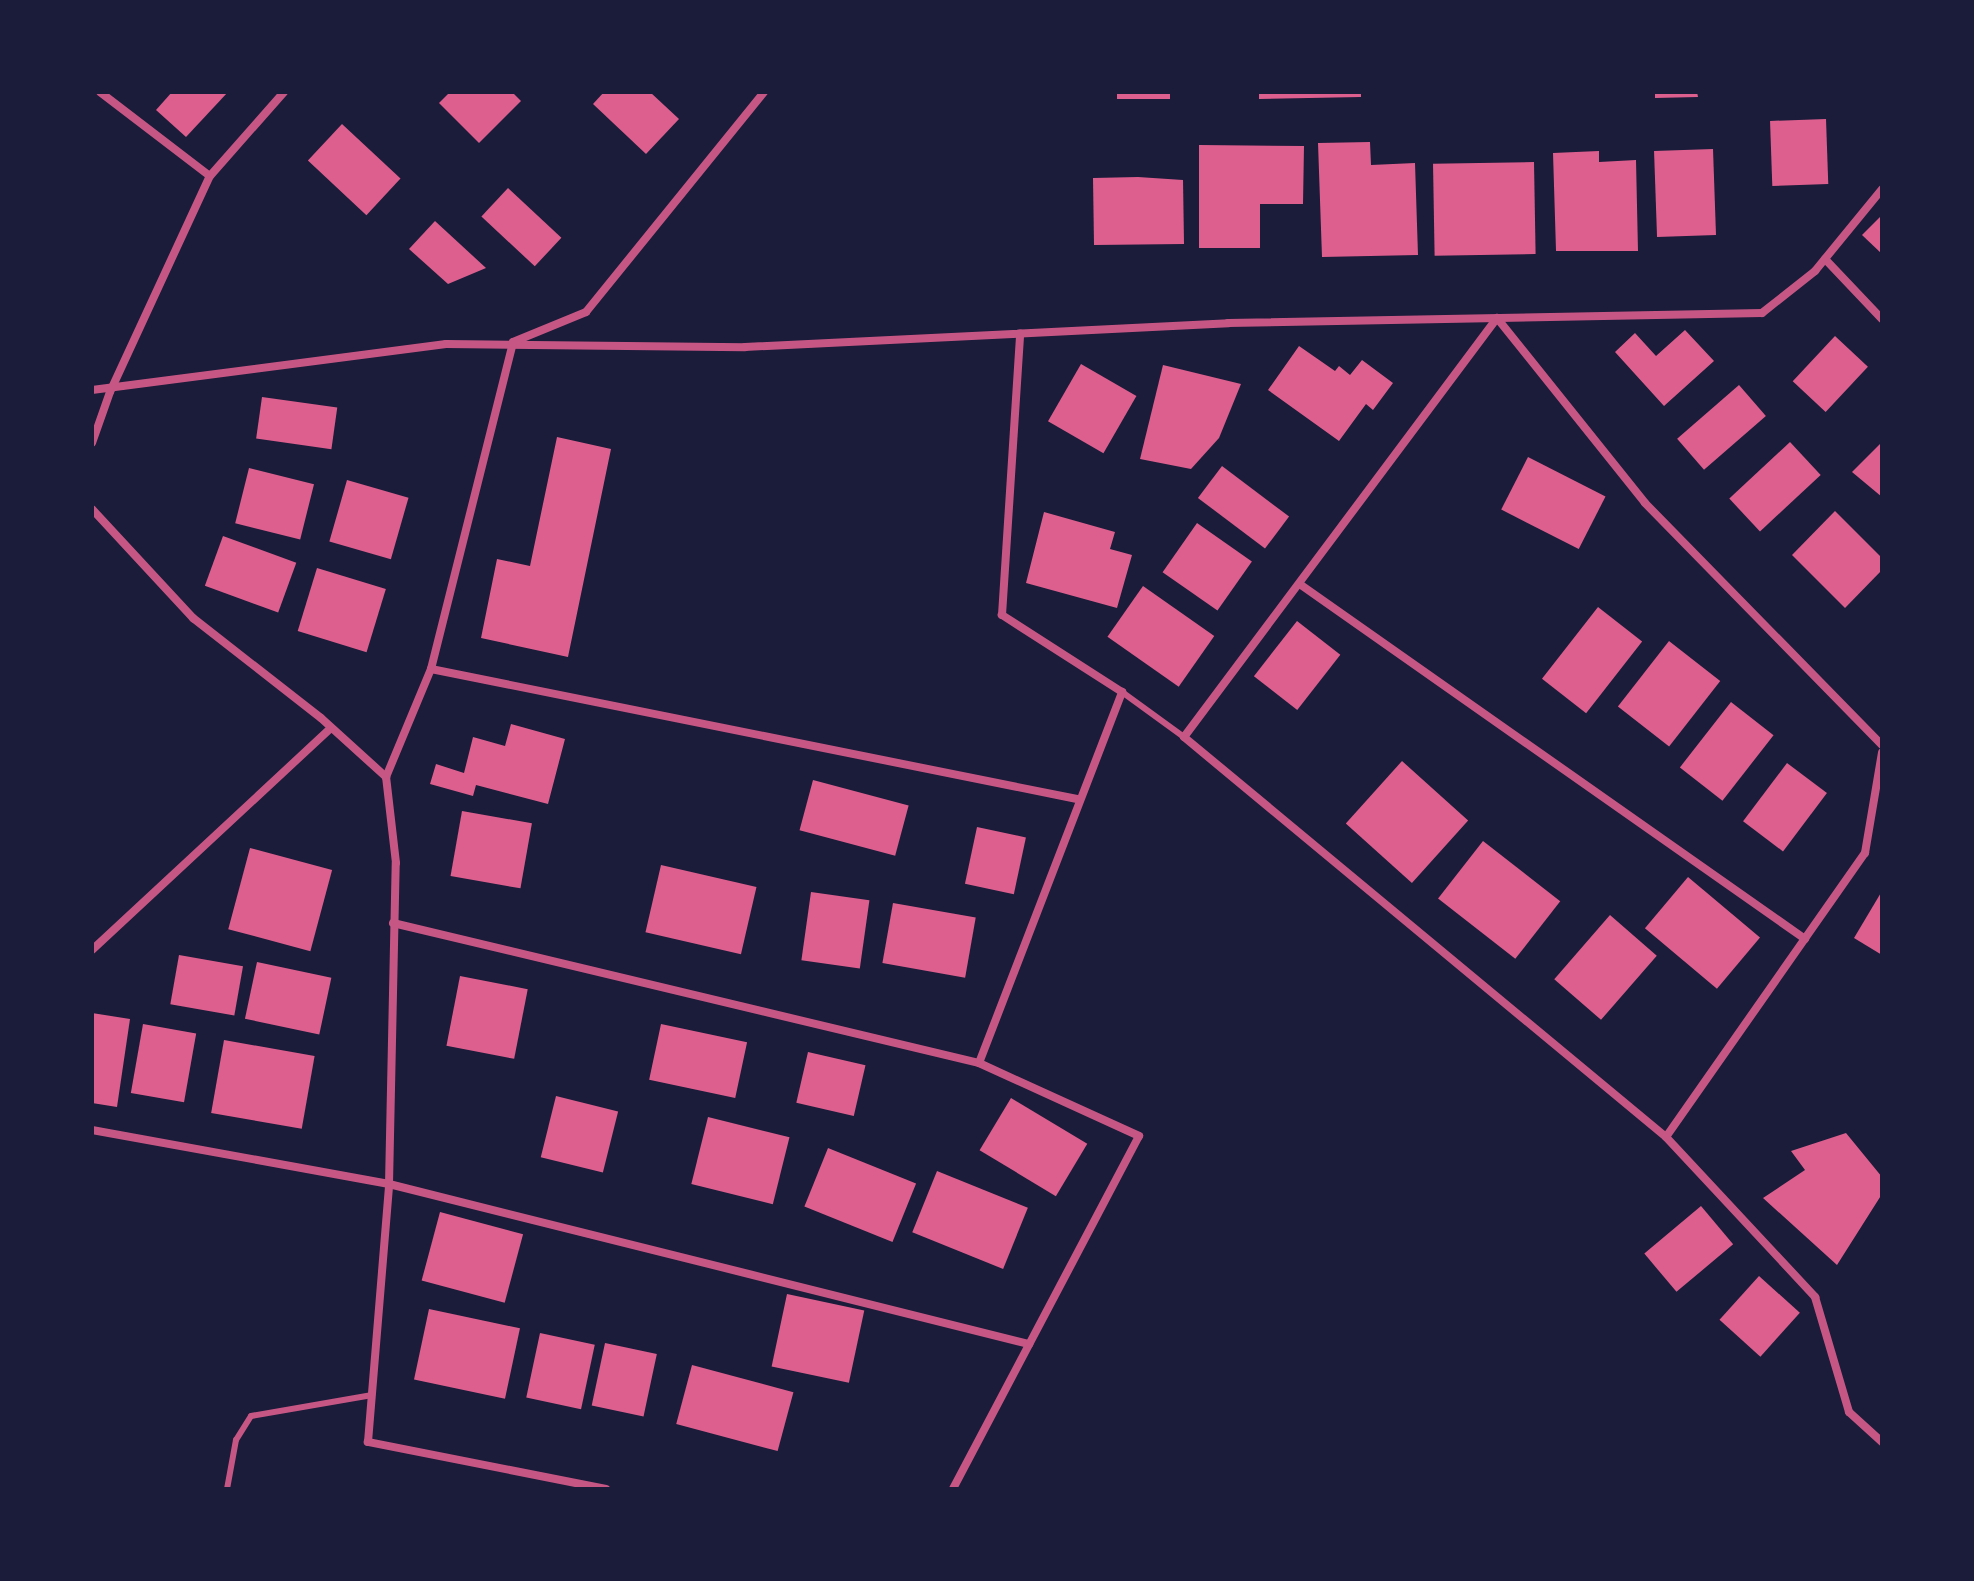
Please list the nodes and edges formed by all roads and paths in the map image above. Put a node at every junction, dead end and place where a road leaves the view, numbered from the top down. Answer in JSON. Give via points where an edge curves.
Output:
{"nodes":[{"id":1,"x":100,"y":92,"type":"edge"},
{"id":2,"x":284,"y":92,"type":"edge"},
{"id":3,"x":764,"y":92,"type":"edge"},
{"id":4,"x":210,"y":176,"type":"junction"},
{"id":5,"x":1882,"y":189,"type":"edge"},
{"id":6,"x":1825,"y":259,"type":"junction"},
{"id":7,"x":1497,"y":318,"type":"junction"},
{"id":8,"x":1882,"y":319,"type":"edge"},
{"id":9,"x":1020,"y":334,"type":"junction"},
{"id":10,"x":513,"y":342,"type":"junction"},
{"id":11,"x":92,"y":390,"type":"edge"},
{"id":12,"x":110,"y":392,"type":"junction"},
{"id":13,"x":92,"y":443,"type":"edge"},
{"id":14,"x":92,"y":509,"type":"edge"},
{"id":15,"x":1301,"y":585,"type":"junction"},
{"id":16,"x":431,"y":669,"type":"junction"},
{"id":17,"x":1122,"y":692,"type":"junction"},
{"id":18,"x":330,"y":729,"type":"junction"},
{"id":19,"x":1184,"y":737,"type":"junction"},
{"id":20,"x":1882,"y":745,"type":"edge"},
{"id":21,"x":1882,"y":752,"type":"edge"},
{"id":22,"x":386,"y":777,"type":"junction"},
{"id":23,"x":1077,"y":799,"type":"junction"},
{"id":24,"x":393,"y":923,"type":"junction"},
{"id":25,"x":1805,"y":939,"type":"junction"},
{"id":26,"x":92,"y":950,"type":"edge"},
{"id":27,"x":979,"y":1063,"type":"junction"},
{"id":28,"x":92,"y":1130,"type":"edge"},
{"id":29,"x":1666,"y":1137,"type":"junction"},
{"id":30,"x":389,"y":1184,"type":"junction"},
{"id":31,"x":1029,"y":1344,"type":"junction"},
{"id":32,"x":372,"y":1395,"type":"junction"},
{"id":33,"x":1882,"y":1442,"type":"edge"},
{"id":34,"x":227,"y":1489,"type":"edge"},
{"id":35,"x":606,"y":1489,"type":"edge"},
{"id":36,"x":953,"y":1489,"type":"edge"}],
"edges":[{"from":1,"to":4,"type":"street"},
{"from":2,"to":4,"type":"street"},
{"from":3,"to":10,"type":"street","via":[[586,312]]},
{"from":4,"to":12,"type":"street"},
{"from":5,"to":6,"type":"street"},
{"from":6,"to":7,"type":"street","via":[[1762,313]]},
{"from":6,"to":8,"type":"street"},
{"from":7,"to":9,"type":"street"},
{"from":7,"to":15,"type":"street"},
{"from":7,"to":20,"type":"street","via":[[1645,503]]},
{"from":9,"to":10,"type":"street","via":[[745,347]]},
{"from":9,"to":17,"type":"street","via":[[1002,615]]},
{"from":10,"to":12,"type":"street","via":[[446,344]]},
{"from":10,"to":16,"type":"street"},
{"from":11,"to":12,"type":"street"},
{"from":12,"to":13,"type":"street"},
{"from":14,"to":18,"type":"street","via":[[193,618]]},
{"from":15,"to":19,"type":"street"},
{"from":15,"to":25,"type":"street"},
{"from":16,"to":22,"type":"street"},
{"from":16,"to":23,"type":"street"},
{"from":17,"to":19,"type":"lane"},
{"from":17,"to":23,"type":"street"},
{"from":18,"to":22,"type":"street"},
{"from":18,"to":26,"type":"street"},
{"from":19,"to":29,"type":"street"},
{"from":21,"to":25,"type":"street","via":[[1865,853]]},
{"from":22,"to":24,"type":"street","via":[[396,863]]},
{"from":23,"to":27,"type":"street"},
{"from":24,"to":27,"type":"street"},
{"from":24,"to":30,"type":"street"},
{"from":25,"to":29,"type":"street"},
{"from":27,"to":31,"type":"street","via":[[1139,1136]]},
{"from":28,"to":30,"type":"street"},
{"from":29,"to":33,"type":"street","via":[[1815,1297],[1849,1412]]},
{"from":30,"to":31,"type":"street"},
{"from":30,"to":32,"type":"street"},
{"from":31,"to":36,"type":"street"},
{"from":32,"to":34,"type":"lane","via":[[251,1416],[236,1440]]},
{"from":32,"to":35,"type":"street","via":[[368,1442]]}]}
